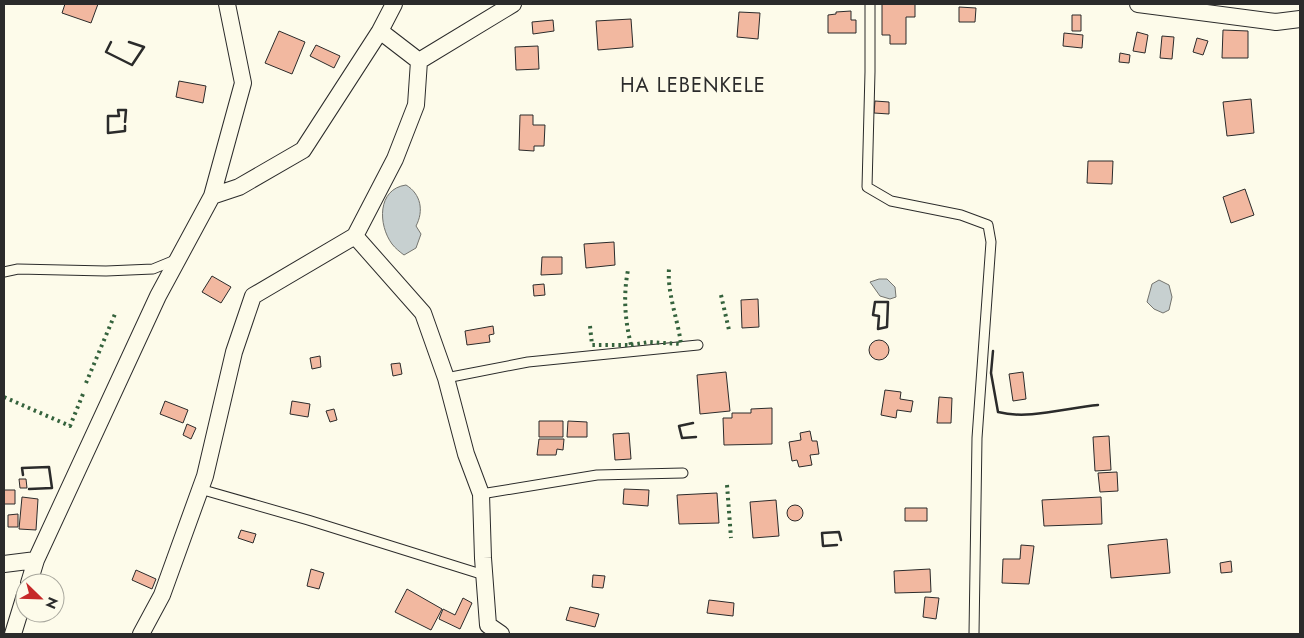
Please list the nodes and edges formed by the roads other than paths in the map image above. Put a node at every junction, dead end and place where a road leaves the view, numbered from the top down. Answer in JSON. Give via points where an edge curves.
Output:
{"nodes":[{"id":1,"x":228,"y":4,"type":"edge"},
{"id":2,"x":394,"y":4,"type":"edge"},
{"id":3,"x":513,"y":4,"type":"edge"},
{"id":4,"x":870,"y":4,"type":"edge"},
{"id":5,"x":1138,"y":4,"type":"edge"},
{"id":6,"x":1300,"y":19,"type":"edge"},
{"id":7,"x":380,"y":31,"type":"junction"},
{"id":8,"x":419,"y":61,"type":"junction"},
{"id":9,"x":212,"y":196,"type":"junction"},
{"id":10,"x":355,"y":236,"type":"junction"},
{"id":11,"x":178,"y":259,"type":"junction"},
{"id":12,"x":4,"y":272,"type":"edge"},
{"id":13,"x":698,"y":345,"type":"dead end"},
{"id":14,"x":446,"y":378,"type":"junction"},
{"id":15,"x":683,"y":473,"type":"dead end"},
{"id":16,"x":200,"y":490,"type":"junction"},
{"id":17,"x":481,"y":494,"type":"junction"},
{"id":18,"x":36,"y":560,"type":"junction"},
{"id":19,"x":4,"y":564,"type":"edge"},
{"id":20,"x":32,"y":573,"type":"edge"},
{"id":21,"x":484,"y":575,"type":"junction"},
{"id":22,"x":141,"y":634,"type":"edge"},
{"id":23,"x":501,"y":634,"type":"edge"},
{"id":24,"x":974,"y":634,"type":"edge"}],
"edges":[{"from":1,"to":9,"type":"street","via":[[243,83]]},
{"from":2,"to":7,"type":"street"},
{"from":3,"to":8,"type":"street"},
{"from":4,"to":24,"type":"lane","via":[[867,187],[891,201],[988,225],[991,242],[977,438]]},
{"from":5,"to":6,"type":"street","via":[[1276,22]]},
{"from":7,"to":8,"type":"street"},
{"from":7,"to":9,"type":"street","via":[[303,150],[239,187]]},
{"from":8,"to":10,"type":"street","via":[[416,105],[395,159]]},
{"from":9,"to":11,"type":"street"},
{"from":10,"to":14,"type":"street","via":[[423,313]]},
{"from":10,"to":16,"type":"street","via":[[253,296],[234,352]]},
{"from":11,"to":12,"type":"lane","via":[[154,269]]},
{"from":11,"to":18,"type":"street"},
{"from":13,"to":14,"type":"lane","via":[[528,362]]},
{"from":14,"to":17,"type":"street","via":[[466,454]]},
{"from":15,"to":17,"type":"lane","via":[[597,475]]},
{"from":16,"to":21,"type":"lane"},
{"from":16,"to":22,"type":"street","via":[[162,595]]},
{"from":17,"to":21,"type":"street"},
{"from":18,"to":19,"type":"street"},
{"from":18,"to":20,"type":"street"},
{"from":21,"to":23,"type":"street","via":[[488,625]]}]}
